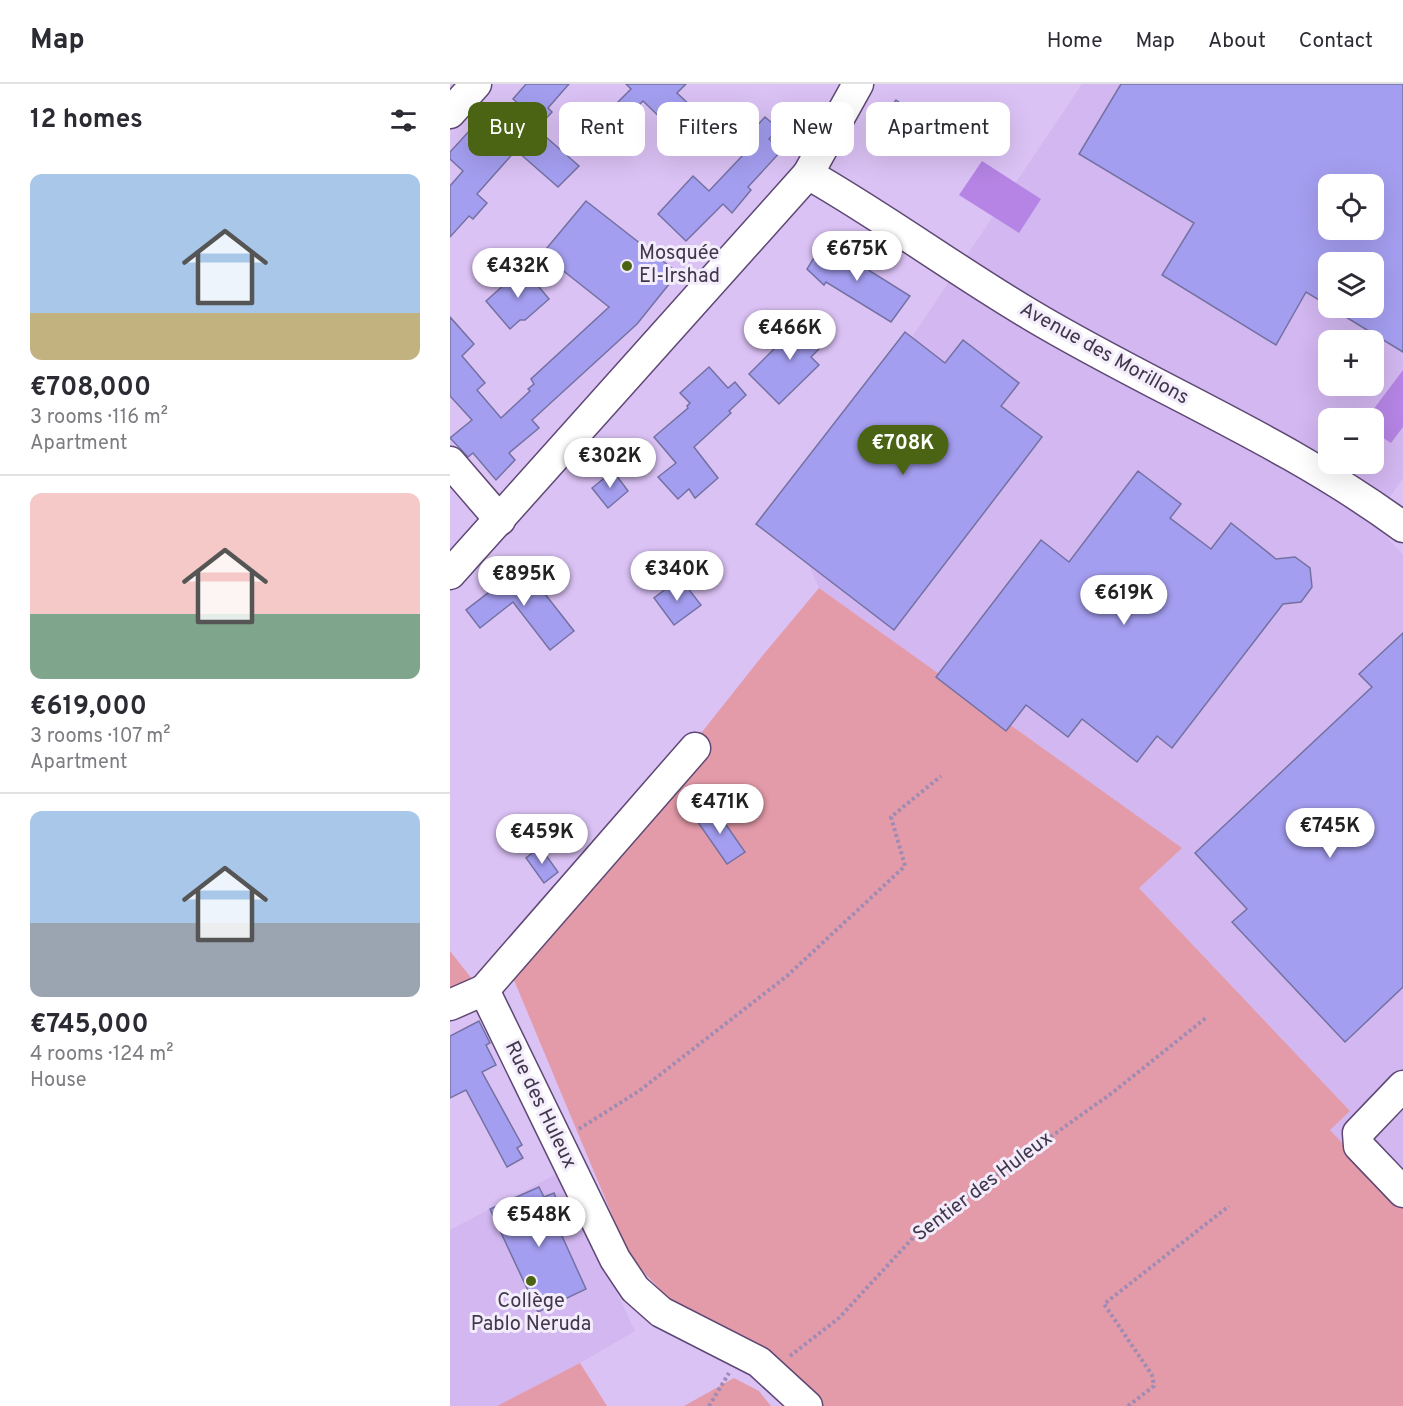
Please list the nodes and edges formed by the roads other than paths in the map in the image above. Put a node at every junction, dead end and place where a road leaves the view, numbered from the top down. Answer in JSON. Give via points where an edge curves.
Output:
{"nodes":[{"id":1,"x":476,"y":84,"type":"edge"},
{"id":2,"x":858,"y":84,"type":"edge"},
{"id":3,"x":450,"y":113,"type":"edge"},
{"id":4,"x":808,"y":174,"type":"junction"},
{"id":5,"x":450,"y":462,"type":"edge"},
{"id":6,"x":500,"y":520,"type":"junction"},
{"id":7,"x":1403,"y":527,"type":"edge"},
{"id":8,"x":450,"y":574,"type":"edge"},
{"id":9,"x":695,"y":748,"type":"dead end"},
{"id":10,"x":484,"y":990,"type":"junction"},
{"id":11,"x":450,"y":1005,"type":"edge"},
{"id":12,"x":1403,"y":1086,"type":"edge"},
{"id":13,"x":1403,"y":1192,"type":"edge"},
{"id":14,"x":807,"y":1406,"type":"edge"}],
"edges":[{"from":1,"to":3,"type":"street"},
{"from":2,"to":4,"type":"street"},
{"from":4,"to":6,"type":"street"},
{"from":4,"to":7,"type":"street","name":"Avenue des Morillons","via":[[1031,315],[1349,488]]},
{"from":5,"to":6,"type":"street"},
{"from":6,"to":8,"type":"street"},
{"from":9,"to":10,"type":"street"},
{"from":10,"to":11,"type":"street"},
{"from":10,"to":14,"type":"street","name":"Rue des Huleux","via":[[615,1259],[635,1289],[661,1312],[772,1371]]},
{"from":12,"to":13,"type":"street","via":[[1358,1133],[1359,1146]]}]}
